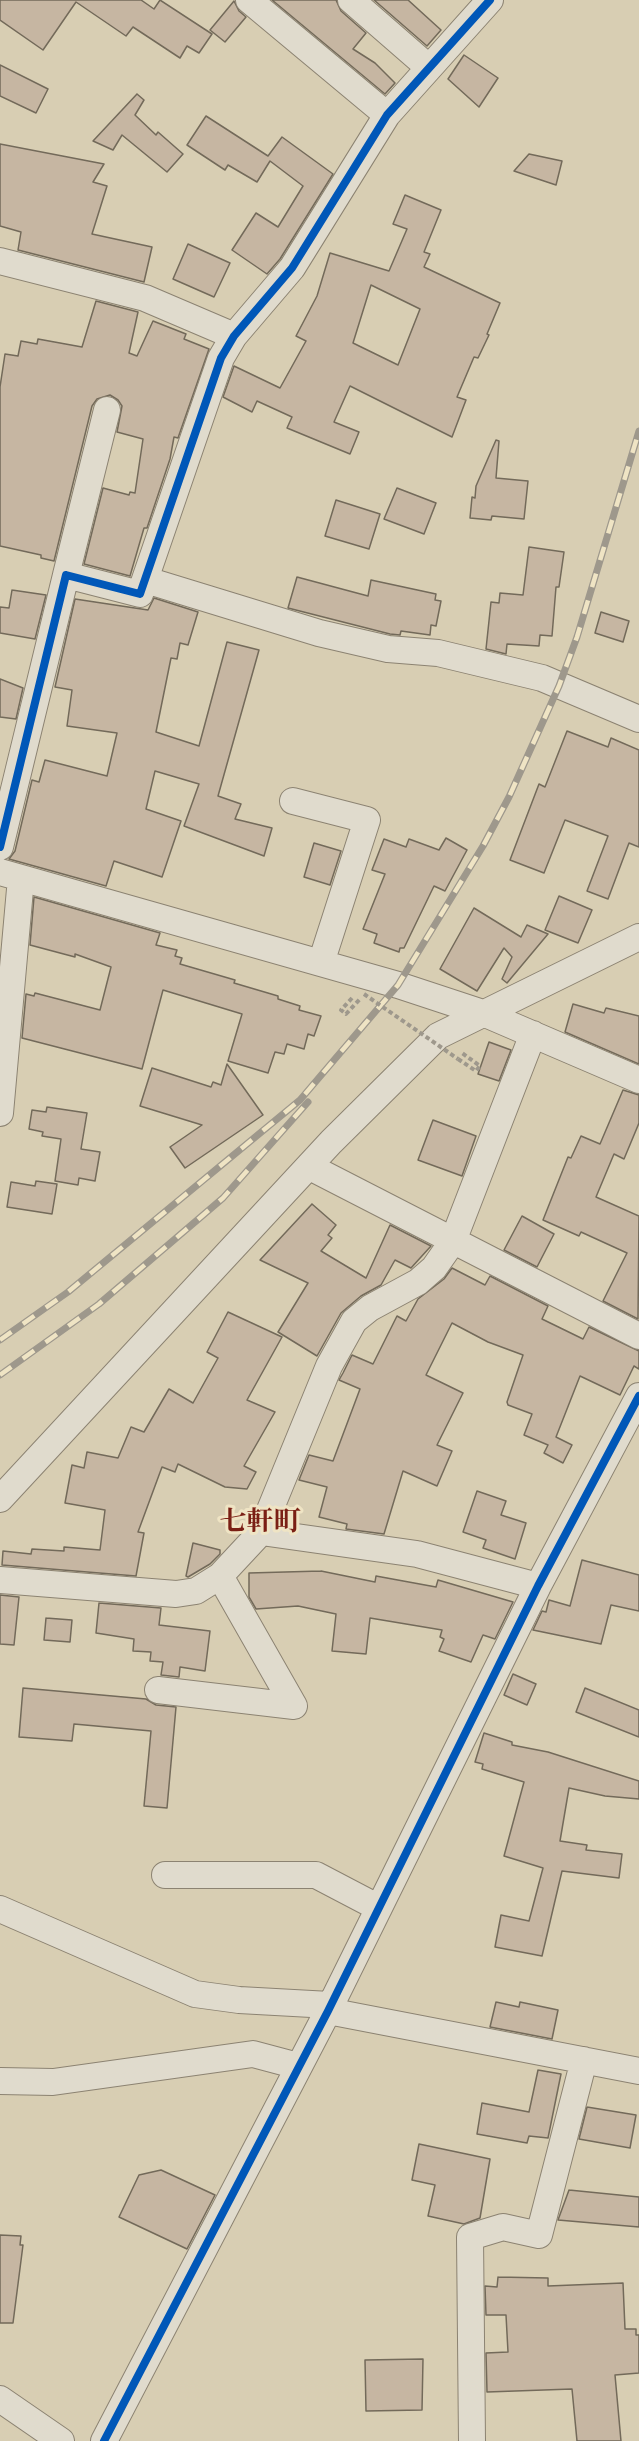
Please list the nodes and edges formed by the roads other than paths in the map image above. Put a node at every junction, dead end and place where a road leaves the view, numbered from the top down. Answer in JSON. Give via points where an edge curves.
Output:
{"nodes":[{"id":1,"x":249,"y":0,"type":"edge"},
{"id":2,"x":351,"y":0,"type":"edge"},
{"id":3,"x":490,"y":0,"type":"edge"},
{"id":4,"x":428,"y":67,"type":"junction"},
{"id":5,"x":387,"y":115,"type":"junction"},
{"id":6,"x":0,"y":261,"type":"edge"},
{"id":7,"x":234,"y":336,"type":"junction"},
{"id":8,"x":107,"y":410,"type":"dead end"},
{"id":9,"x":66,"y":575,"type":"junction"},
{"id":10,"x":146,"y":580,"type":"junction"},
{"id":11,"x":639,"y":719,"type":"edge"},
{"id":12,"x":293,"y":801,"type":"dead end"},
{"id":13,"x":0,"y":847,"type":"edge"},
{"id":14,"x":11,"y":875,"type":"edge"},
{"id":15,"x":639,"y":938,"type":"edge"},
{"id":16,"x":321,"y":963,"type":"junction"},
{"id":17,"x":483,"y":1013,"type":"junction"},
{"id":18,"x":533,"y":1034,"type":"junction"},
{"id":19,"x":639,"y":1080,"type":"edge"},
{"id":20,"x":0,"y":1113,"type":"edge"},
{"id":21,"x":310,"y":1167,"type":"junction"},
{"id":22,"x":453,"y":1240,"type":"junction"},
{"id":23,"x":639,"y":1336,"type":"edge"},
{"id":24,"x":639,"y":1396,"type":"edge"},
{"id":25,"x":0,"y":1499,"type":"edge"},
{"id":26,"x":261,"y":1532,"type":"junction"},
{"id":27,"x":220,"y":1576,"type":"junction"},
{"id":28,"x":0,"y":1580,"type":"edge"},
{"id":29,"x":538,"y":1586,"type":"junction"},
{"id":30,"x":158,"y":1690,"type":"dead end"},
{"id":31,"x":165,"y":1875,"type":"dead end"},
{"id":32,"x":379,"y":1908,"type":"junction"},
{"id":33,"x":0,"y":1909,"type":"edge"},
{"id":34,"x":329,"y":2008,"type":"junction"},
{"id":35,"x":584,"y":2060,"type":"junction"},
{"id":36,"x":298,"y":2066,"type":"junction"},
{"id":37,"x":639,"y":2071,"type":"edge"},
{"id":38,"x":0,"y":2081,"type":"edge"},
{"id":39,"x":0,"y":2400,"type":"edge"},
{"id":40,"x":61,"y":2441,"type":"edge"},
{"id":41,"x":104,"y":2441,"type":"edge"},
{"id":42,"x":472,"y":2441,"type":"edge"}],
"edges":[{"from":1,"to":5,"type":"street"},
{"from":2,"to":4,"type":"street"},
{"from":3,"to":4,"type":"street"},
{"from":4,"to":5,"type":"street"},
{"from":5,"to":7,"type":"street","via":[[292,268]]},
{"from":6,"to":7,"type":"street","via":[[145,298]]},
{"from":7,"to":10,"type":"street","via":[[205,398]]},
{"from":8,"to":9,"type":"street"},
{"from":9,"to":10,"type":"street","via":[[140,594]]},
{"from":9,"to":13,"type":"street"},
{"from":10,"to":11,"type":"street","via":[[319,633],[388,649],[438,653],[542,678]]},
{"from":12,"to":16,"type":"street","via":[[367,820]]},
{"from":14,"to":16,"type":"street"},
{"from":14,"to":20,"type":"street"},
{"from":15,"to":17,"type":"street"},
{"from":16,"to":17,"type":"street"},
{"from":17,"to":18,"type":"street"},
{"from":17,"to":21,"type":"street","via":[[438,1036]]},
{"from":18,"to":19,"type":"street"},
{"from":18,"to":22,"type":"street"},
{"from":21,"to":22,"type":"street"},
{"from":21,"to":25,"type":"street"},
{"from":22,"to":23,"type":"street"},
{"from":22,"to":26,"type":"street","via":[[434,1268],[418,1282],[354,1321],[329,1366]]},
{"from":24,"to":29,"type":"street"},
{"from":26,"to":27,"type":"street"},
{"from":26,"to":29,"type":"street","via":[[417,1554]]},
{"from":27,"to":28,"type":"street","via":[[196,1591],[176,1594]]},
{"from":27,"to":30,"type":"street","via":[[294,1706]]},
{"from":29,"to":32,"type":"street"},
{"from":31,"to":32,"type":"street","via":[[316,1875]]},
{"from":32,"to":34,"type":"street"},
{"from":33,"to":34,"type":"street","via":[[195,1994]]},
{"from":34,"to":35,"type":"street"},
{"from":34,"to":36,"type":"street"},
{"from":35,"to":37,"type":"street"},
{"from":35,"to":42,"type":"street","via":[[539,2235],[503,2227],[470,2237]]},
{"from":36,"to":38,"type":"street","via":[[253,2055],[53,2082]]},
{"from":36,"to":41,"type":"street"},
{"from":39,"to":40,"type":"street"}]}
